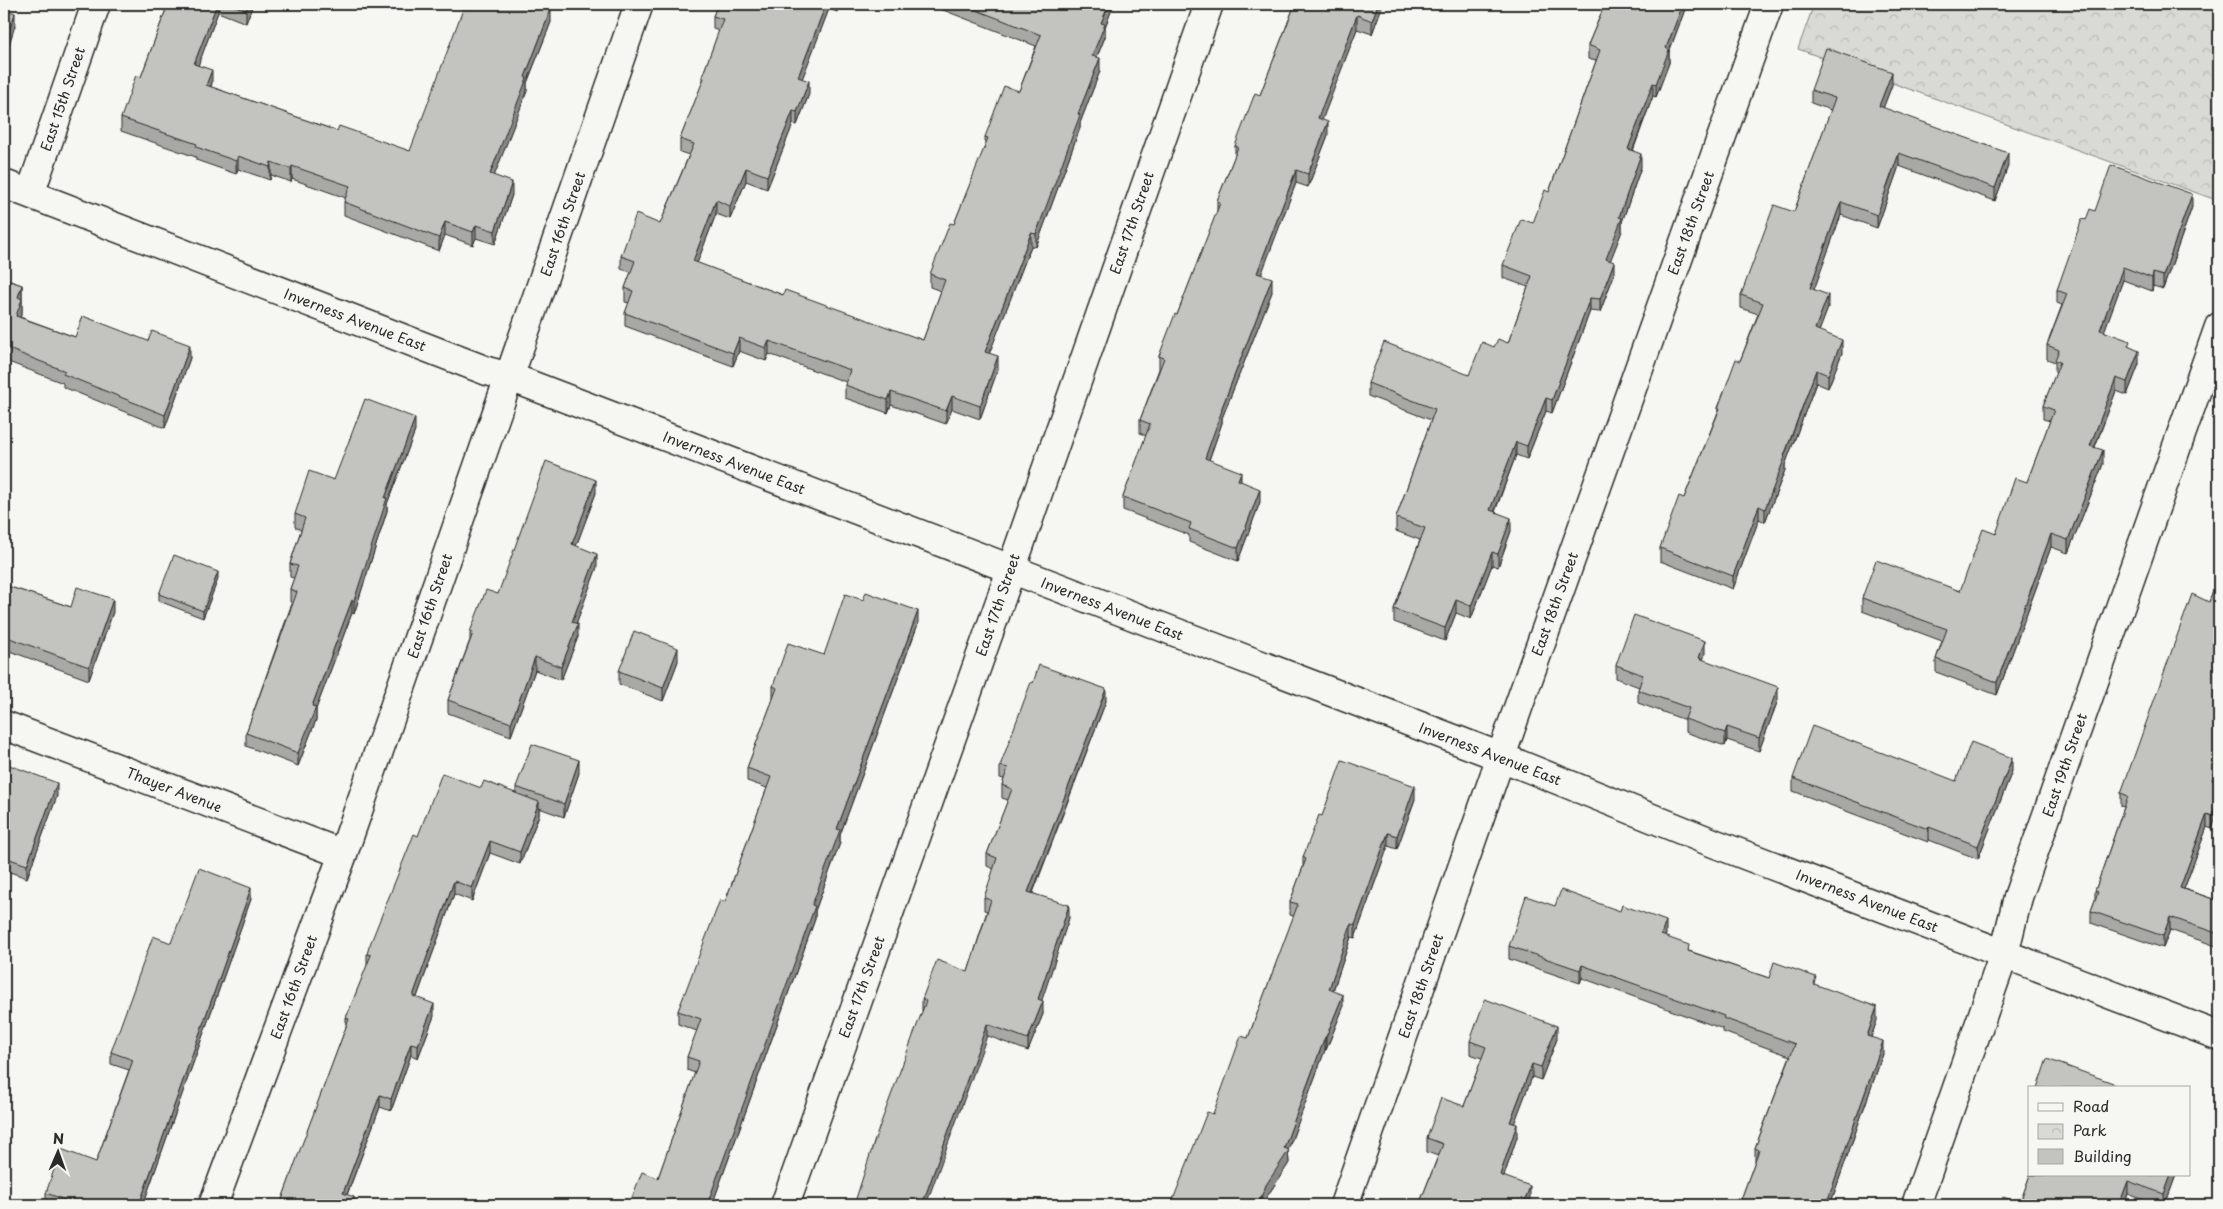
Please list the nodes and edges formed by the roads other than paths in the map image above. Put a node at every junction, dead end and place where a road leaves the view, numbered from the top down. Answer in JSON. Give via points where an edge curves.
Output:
{"nodes":[{"id":1,"x":96,"y":4,"type":"edge"},
{"id":2,"x":639,"y":4,"type":"edge"},
{"id":3,"x":1209,"y":4,"type":"edge"},
{"id":4,"x":1769,"y":4,"type":"edge"},
{"id":5,"x":4,"y":184,"type":"edge"},
{"id":6,"x":30,"y":194,"type":"junction"},
{"id":7,"x":2219,"y":327,"type":"edge"},
{"id":8,"x":510,"y":377,"type":"junction"},
{"id":9,"x":1010,"y":570,"type":"junction"},
{"id":10,"x":4,"y":725,"type":"edge"},
{"id":11,"x":1501,"y":757,"type":"junction"},
{"id":12,"x":343,"y":854,"type":"junction"},
{"id":13,"x":2004,"y":954,"type":"junction"},
{"id":14,"x":2219,"y":1036,"type":"edge"},
{"id":15,"x":213,"y":1205,"type":"edge"},
{"id":16,"x":785,"y":1205,"type":"edge"},
{"id":17,"x":1344,"y":1205,"type":"edge"},
{"id":18,"x":1916,"y":1205,"type":"edge"}],
"edges":[{"from":1,"to":6,"type":"street","name":"East 15th Street"},
{"from":2,"to":8,"type":"street","name":"East 16th Street"},
{"from":3,"to":9,"type":"street","name":"East 17th Street"},
{"from":4,"to":11,"type":"street","name":"East 18th Street"},
{"from":5,"to":6,"type":"street","name":"Inverness Avenue East"},
{"from":6,"to":8,"type":"street","name":"Inverness Avenue East"},
{"from":7,"to":13,"type":"street","name":"East 19th Street","via":[[2018,897]]},
{"from":8,"to":9,"type":"street","name":"Inverness Avenue East"},
{"from":8,"to":12,"type":"street","name":"East 16th Street"},
{"from":9,"to":11,"type":"street","name":"Inverness Avenue East"},
{"from":9,"to":16,"type":"street","name":"East 17th Street"},
{"from":10,"to":12,"type":"street","name":"Thayer Avenue"},
{"from":11,"to":13,"type":"street","name":"Inverness Avenue East","via":[[1716,844]]},
{"from":11,"to":17,"type":"street","name":"East 18th Street"},
{"from":12,"to":15,"type":"street","name":"East 16th Street"},
{"from":13,"to":14,"type":"street","name":"Inverness Avenue East"},
{"from":13,"to":18,"type":"street","name":"East 19th Street"}]}
